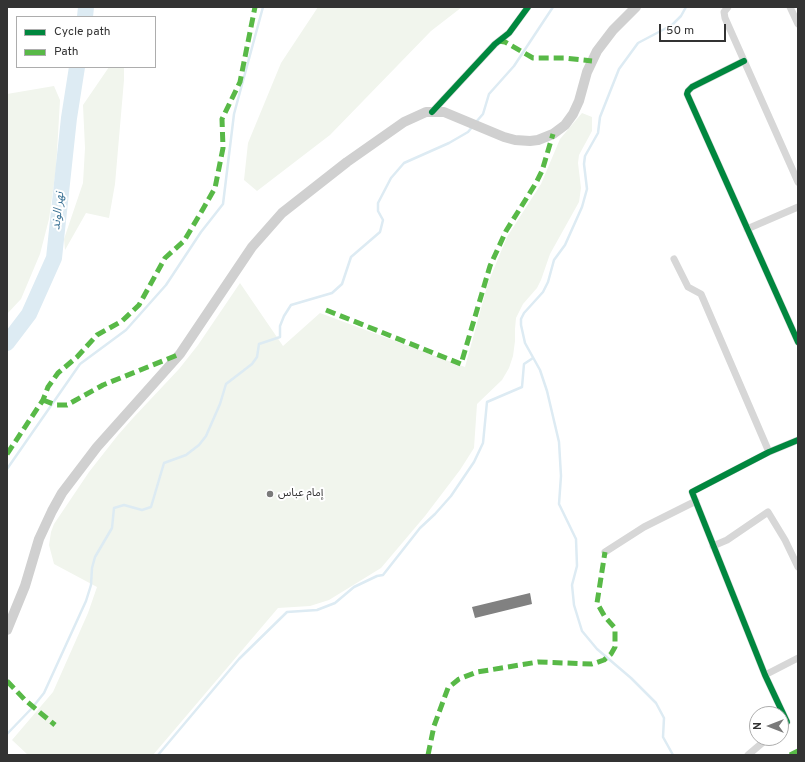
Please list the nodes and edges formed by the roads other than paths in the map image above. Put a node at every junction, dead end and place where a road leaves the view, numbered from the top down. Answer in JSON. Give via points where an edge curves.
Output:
{"nodes":[{"id":1,"x":528,"y":7,"type":"edge"},
{"id":2,"x":636,"y":7,"type":"edge"},
{"id":3,"x":728,"y":7,"type":"edge"},
{"id":4,"x":790,"y":7,"type":"edge"},
{"id":5,"x":798,"y":24,"type":"edge"},
{"id":6,"x":744,"y":61,"type":"junction"},
{"id":7,"x":432,"y":112,"type":"junction"},
{"id":8,"x":798,"y":182,"type":"edge"},
{"id":9,"x":798,"y":207,"type":"edge"},
{"id":10,"x":747,"y":229,"type":"junction"},
{"id":11,"x":674,"y":259,"type":"dead end"},
{"id":12,"x":798,"y":342,"type":"edge"},
{"id":13,"x":798,"y":440,"type":"edge"},
{"id":14,"x":769,"y":452,"type":"junction"},
{"id":15,"x":696,"y":501,"type":"junction"},
{"id":16,"x":713,"y":546,"type":"junction"},
{"id":17,"x":605,"y":552,"type":"dead end"},
{"id":18,"x":798,"y":567,"type":"edge"},
{"id":19,"x":7,"y":630,"type":"edge"},
{"id":20,"x":798,"y":658,"type":"edge"},
{"id":21,"x":765,"y":675,"type":"junction"},
{"id":22,"x":779,"y":706,"type":"edge"},
{"id":23,"x":759,"y":746,"type":"edge"},
{"id":24,"x":748,"y":755,"type":"edge"}],
"edges":[{"from":1,"to":7,"type":"street","via":[[510,32],[495,44]]},
{"from":2,"to":7,"type":"main road","via":[[597,51],[587,72],[577,108],[569,120],[546,138],[522,141],[504,137],[444,112]]},
{"from":3,"to":6,"type":"street","via":[[724,12],[725,18]]},
{"from":4,"to":5,"type":"street"},
{"from":6,"to":8,"type":"street"},
{"from":6,"to":10,"type":"street","via":[[692,87],[687,94]]},
{"from":7,"to":19,"type":"main road","via":[[426,112],[404,122],[347,162],[282,213],[252,247],[180,354],[97,447],[62,493],[39,538],[25,586]]},
{"from":9,"to":10,"type":"street"},
{"from":10,"to":12,"type":"street"},
{"from":11,"to":14,"type":"street","via":[[688,287],[701,294]]},
{"from":13,"to":14,"type":"street"},
{"from":14,"to":15,"type":"street","via":[[692,492]]},
{"from":15,"to":16,"type":"street"},
{"from":15,"to":17,"type":"street","via":[[644,527]]},
{"from":16,"to":18,"type":"street","via":[[727,540],[768,512]]},
{"from":16,"to":21,"type":"street"},
{"from":20,"to":21,"type":"street"},
{"from":21,"to":22,"type":"street"},
{"from":23,"to":24,"type":"street"}]}
